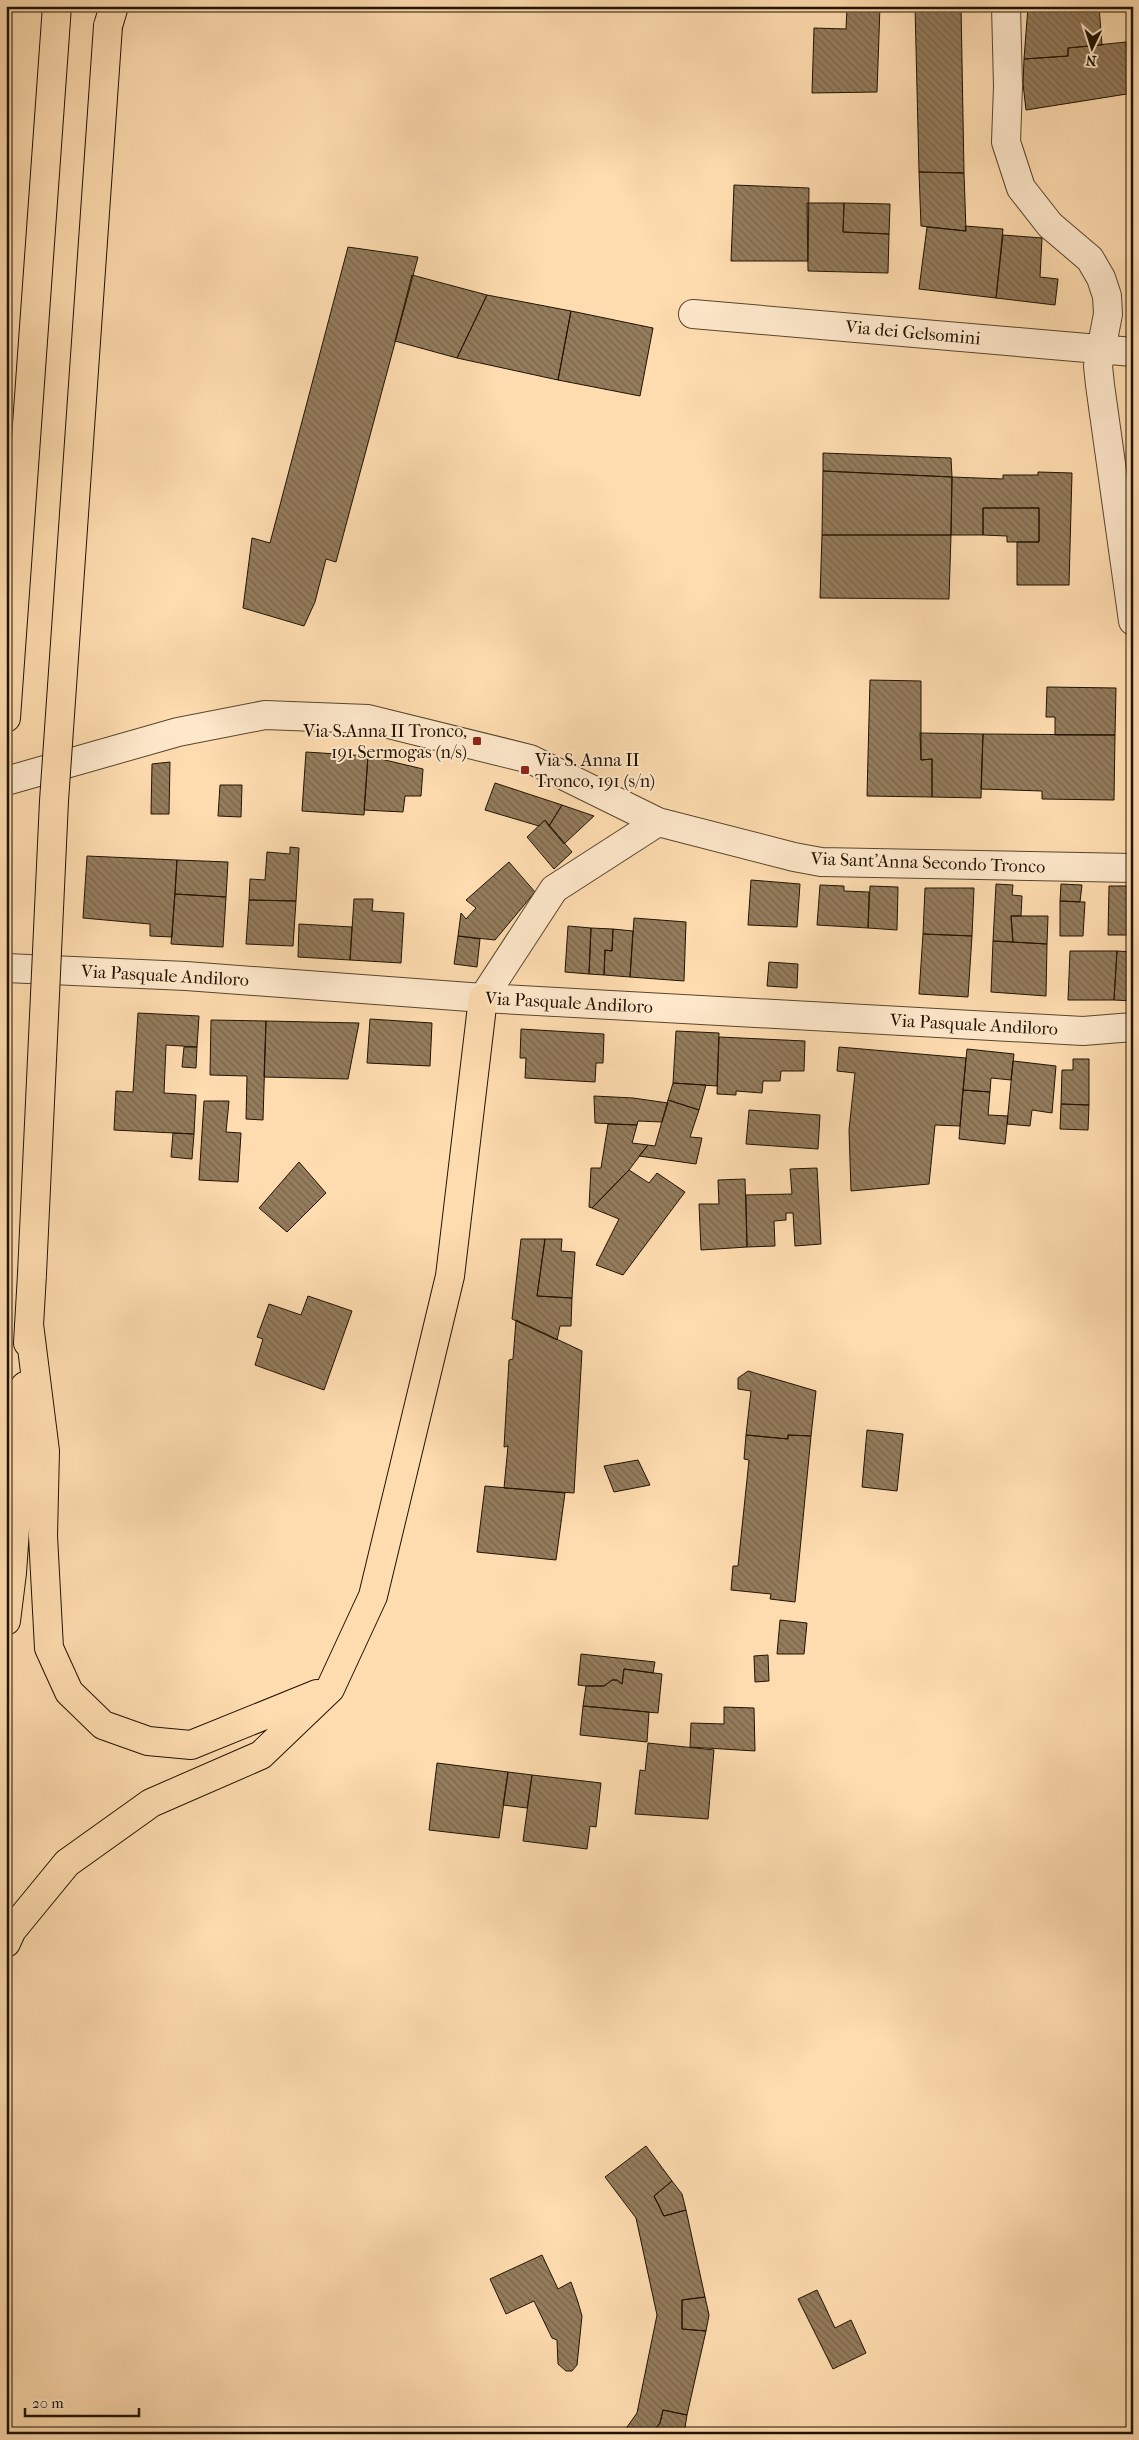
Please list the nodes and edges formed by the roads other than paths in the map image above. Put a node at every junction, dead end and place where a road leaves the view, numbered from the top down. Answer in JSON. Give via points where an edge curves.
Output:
{"nodes":[{"id":1,"x":57,"y":6,"type":"edge"},
{"id":2,"x":1006,"y":6,"type":"edge"},
{"id":3,"x":110,"y":13,"type":"edge"},
{"id":4,"x":693,"y":314,"type":"dead end"},
{"id":5,"x":1102,"y":349,"type":"junction"},
{"id":6,"x":1133,"y":352,"type":"edge"},
{"id":7,"x":1133,"y":621,"type":"edge"},
{"id":8,"x":6,"y":718,"type":"edge"},
{"id":9,"x":6,"y":781,"type":"edge"},
{"id":10,"x":658,"y":822,"type":"junction"},
{"id":11,"x":1133,"y":868,"type":"edge"},
{"id":12,"x":6,"y":968,"type":"edge"},
{"id":13,"x":482,"y":998,"type":"junction"},
{"id":14,"x":1133,"y":1027,"type":"edge"},
{"id":15,"x":29,"y":1324,"type":"junction"},
{"id":16,"x":6,"y":1621,"type":"edge"},
{"id":17,"x":330,"y":1689,"type":"junction"},
{"id":18,"x":6,"y":1943,"type":"edge"}],
"edges":[{"from":1,"to":8,"type":"highway"},
{"from":2,"to":5,"type":"street","via":[[1006,142],[1021,188],[1050,224],[1090,259],[1100,278],[1107,296],[1108,314]]},
{"from":3,"to":15,"type":"highway","bridge":true,"via":[[54,801]]},
{"from":4,"to":5,"type":"street","name":"Via dei Gelsomini"},
{"from":5,"to":6,"type":"street","name":"Via dei Gelsomini"},
{"from":5,"to":7,"type":"street","via":[[1098,366],[1100,386]]},
{"from":9,"to":10,"type":"street","name":"Via Sant'Anna Secondo Tronco","via":[[178,732],[266,715],[368,719],[530,759]]},
{"from":10,"to":11,"type":"street","name":"Via Sant'Anna Secondo Tronco","via":[[821,862]]},
{"from":10,"to":13,"type":"street","via":[[554,888]]},
{"from":12,"to":13,"type":"street","name":"Via Pasquale Andiloro","via":[[196,977]]},
{"from":13,"to":14,"type":"street","name":"Via Pasquale Andiloro","via":[[1083,1031]]},
{"from":13,"to":17,"type":"highway","via":[[450,1276],[373,1596]]},
{"from":15,"to":16,"type":"highway"},
{"from":15,"to":17,"type":"highway","via":[[45,1451],[43,1536],[49,1648],[69,1692],[103,1725],[148,1741],[192,1745]]},
{"from":17,"to":18,"type":"highway","via":[[261,1755],[151,1803],[67,1862],[12,1930]]}]}
